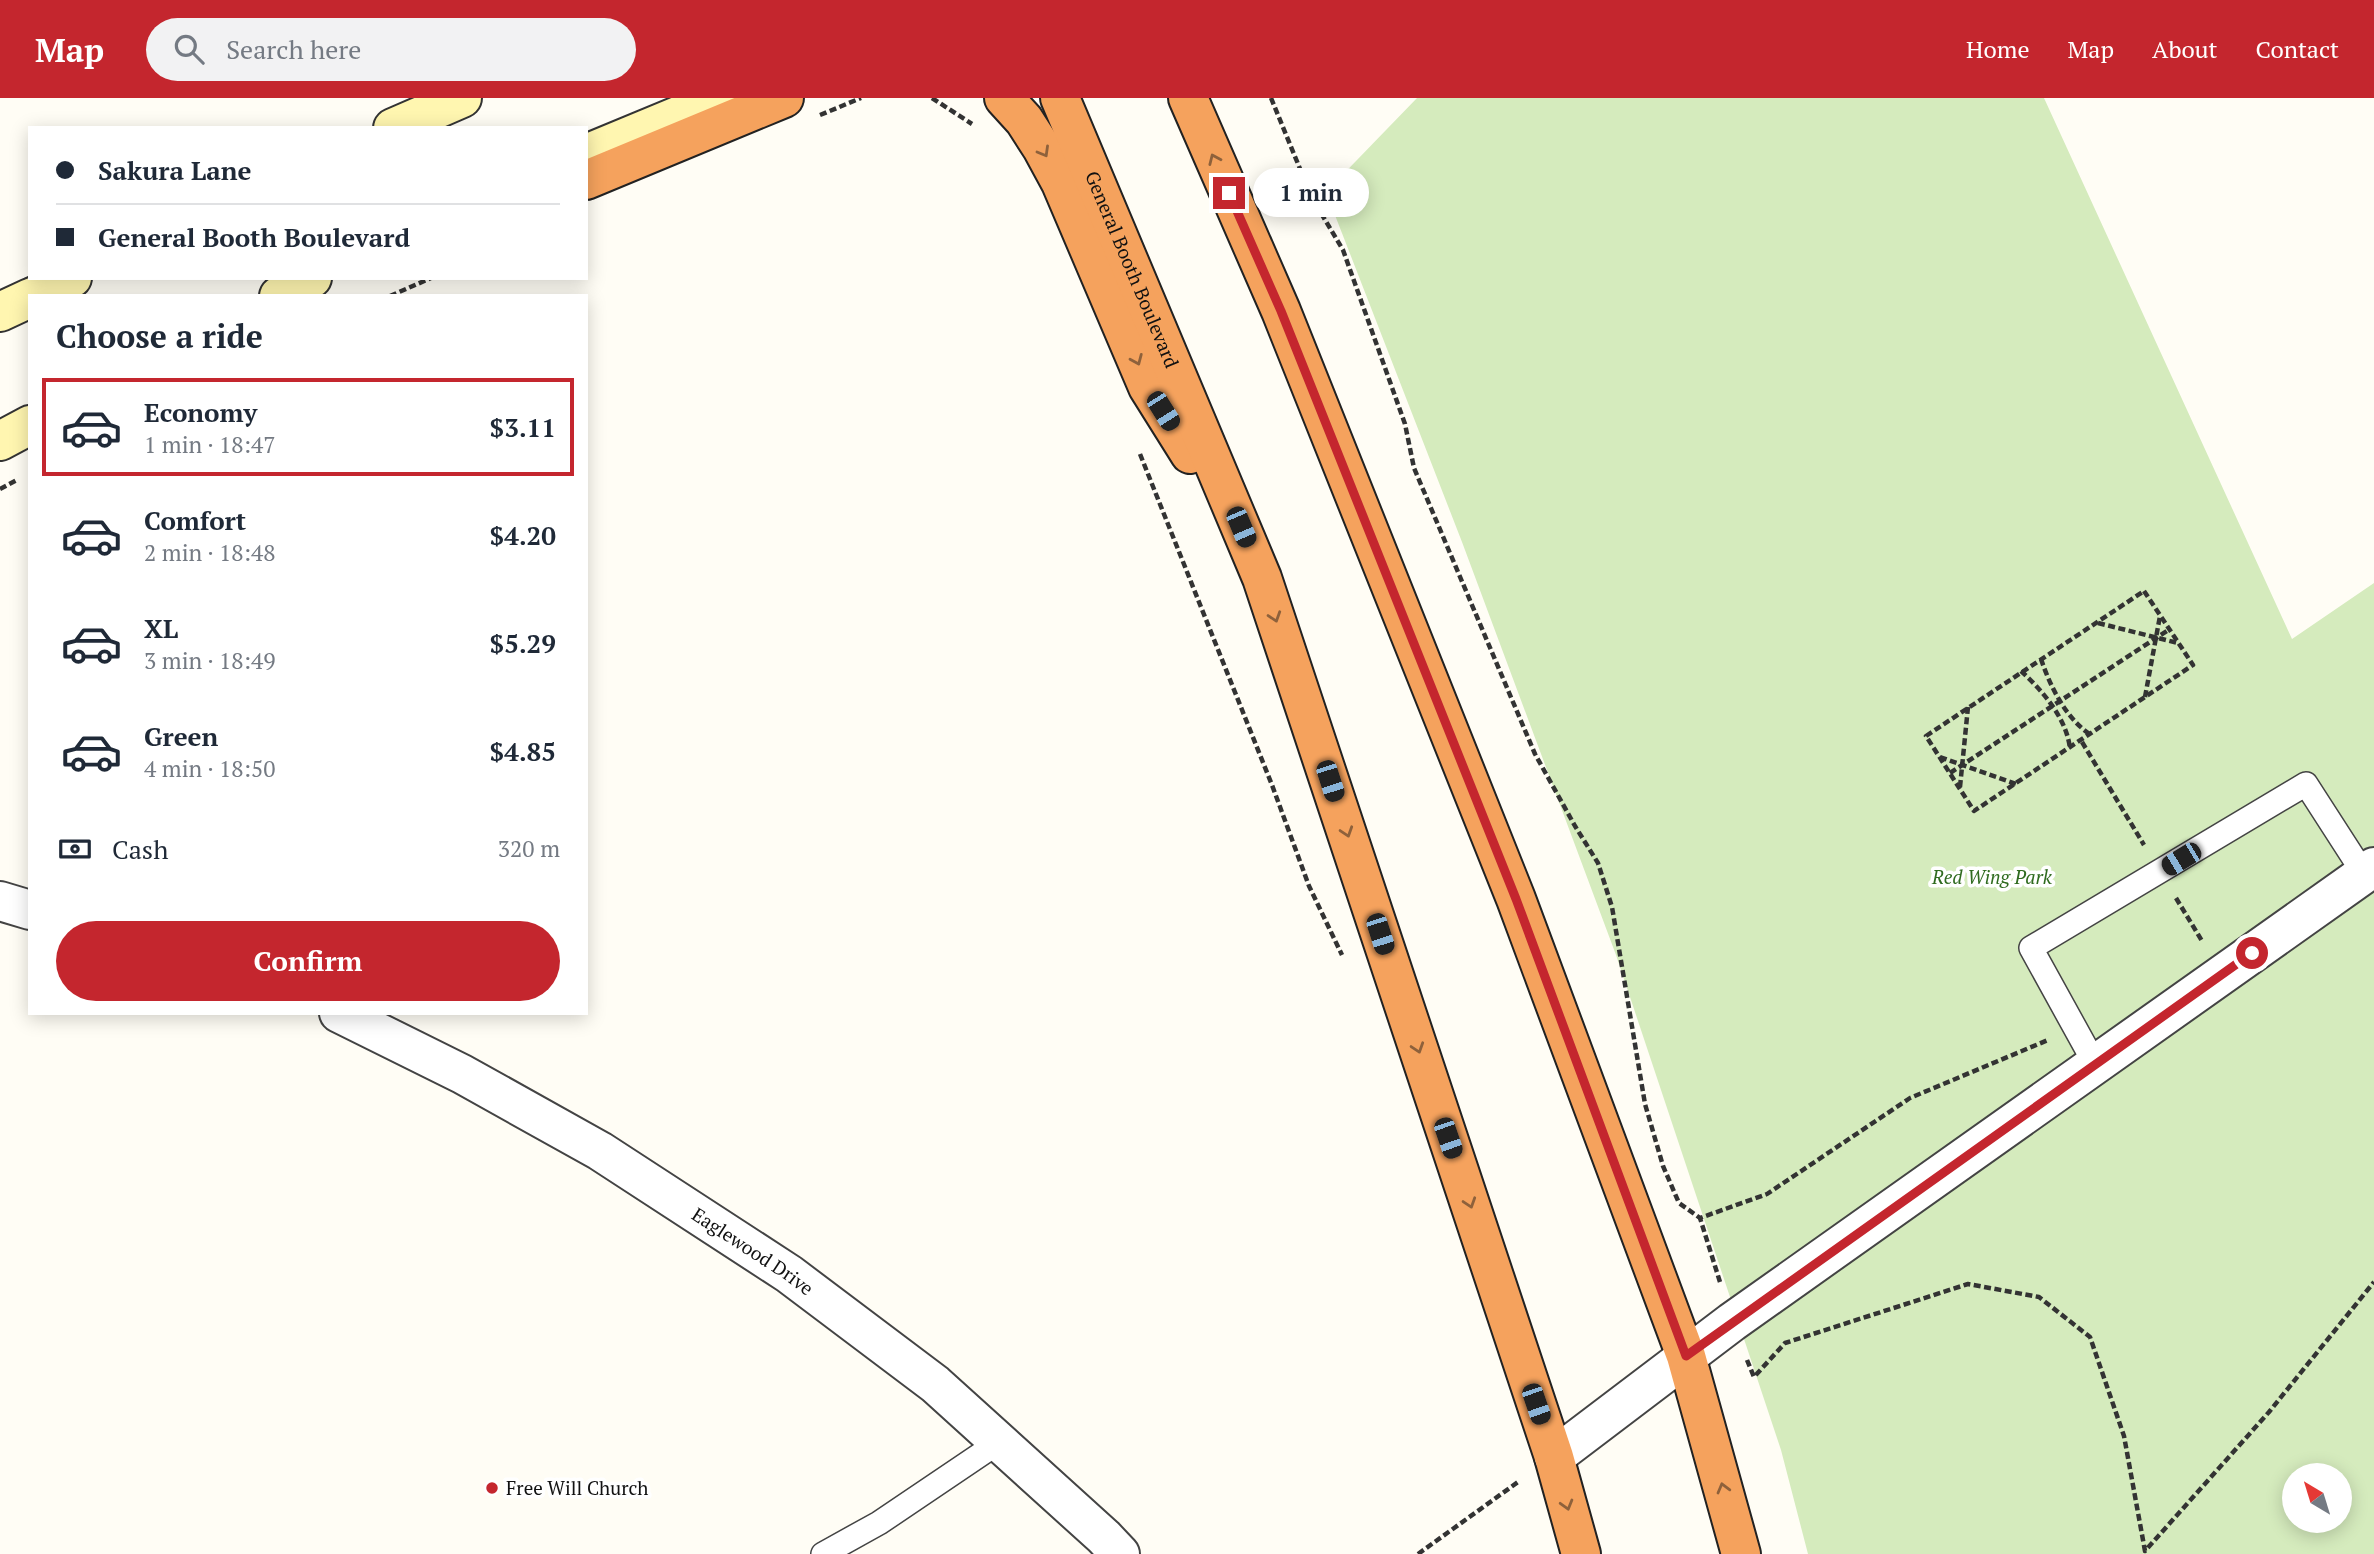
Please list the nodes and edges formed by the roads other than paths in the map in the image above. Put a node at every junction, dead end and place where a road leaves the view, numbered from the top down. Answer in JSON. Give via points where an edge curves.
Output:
{"nodes":[{"id":1,"x":462,"y":98,"type":"edge"},
{"id":2,"x":720,"y":98,"type":"edge"},
{"id":3,"x":784,"y":98,"type":"edge"},
{"id":4,"x":1004,"y":98,"type":"edge"},
{"id":5,"x":1060,"y":98,"type":"edge"},
{"id":6,"x":1188,"y":98,"type":"edge"},
{"id":7,"x":398,"y":126,"type":"edge"},
{"id":8,"x":588,"y":153,"type":"edge"},
{"id":9,"x":588,"y":179,"type":"edge"},
{"id":10,"x":68,"y":280,"type":"edge"},
{"id":11,"x":308,"y":280,"type":"edge"},
{"id":12,"x":39,"y":294,"type":"edge"},
{"id":13,"x":283,"y":294,"type":"edge"},
{"id":14,"x":28,"y":299,"type":"edge"},
{"id":15,"x":0,"y":313,"type":"edge"},
{"id":16,"x":28,"y":426,"type":"edge"},
{"id":17,"x":0,"y":441,"type":"edge"},
{"id":18,"x":1251,"y":553,"type":"junction"},
{"id":19,"x":2369,"y":871,"type":"edge"},
{"id":20,"x":0,"y":901,"type":"edge"},
{"id":21,"x":28,"y":909,"type":"edge"},
{"id":22,"x":343,"y":1015,"type":"edge"},
{"id":23,"x":2095,"y":1064,"type":"junction"},
{"id":24,"x":1686,"y":1356,"type":"junction"},
{"id":25,"x":999,"y":1442,"type":"junction"},
{"id":26,"x":1554,"y":1457,"type":"junction"},
{"id":27,"x":823,"y":1554,"type":"edge"},
{"id":28,"x":1120,"y":1554,"type":"edge"},
{"id":29,"x":1581,"y":1554,"type":"edge"},
{"id":30,"x":1741,"y":1554,"type":"edge"}],
"edges":[{"from":1,"to":7,"type":"main road"},
{"from":2,"to":8,"type":"main road"},
{"from":3,"to":9,"type":"highway"},
{"from":4,"to":18,"type":"highway","one_way":true,"via":[[1024,120],[1061,183],[1148,387]]},
{"from":5,"to":18,"type":"highway","name":"General Booth Boulevard"},
{"from":24,"to":6,"type":"highway","one_way":true,"via":[[1516,899],[1281,311]]},
{"from":10,"to":12,"type":"main road"},
{"from":11,"to":13,"type":"main road"},
{"from":14,"to":15,"type":"main road"},
{"from":16,"to":17,"type":"main road"},
{"from":18,"to":26,"type":"highway","name":"General Booth Boulevard","one_way":true},
{"from":19,"to":23,"type":"street"},
{"from":19,"to":23,"type":"lane","via":[[2306,784],[2031,948]]},
{"from":20,"to":21,"type":"street"},
{"from":22,"to":25,"type":"street","name":"Eaglewood Drive","via":[[462,1074],[600,1151],[789,1274],[934,1384]]},
{"from":23,"to":24,"type":"street"},
{"from":24,"to":26,"type":"street"},
{"from":30,"to":24,"type":"highway","one_way":true},
{"from":25,"to":27,"type":"lane","via":[[879,1523]]},
{"from":25,"to":28,"type":"street","name":"Eaglewood Drive"},
{"from":26,"to":29,"type":"highway","name":"General Booth Boulevard","one_way":true}]}
